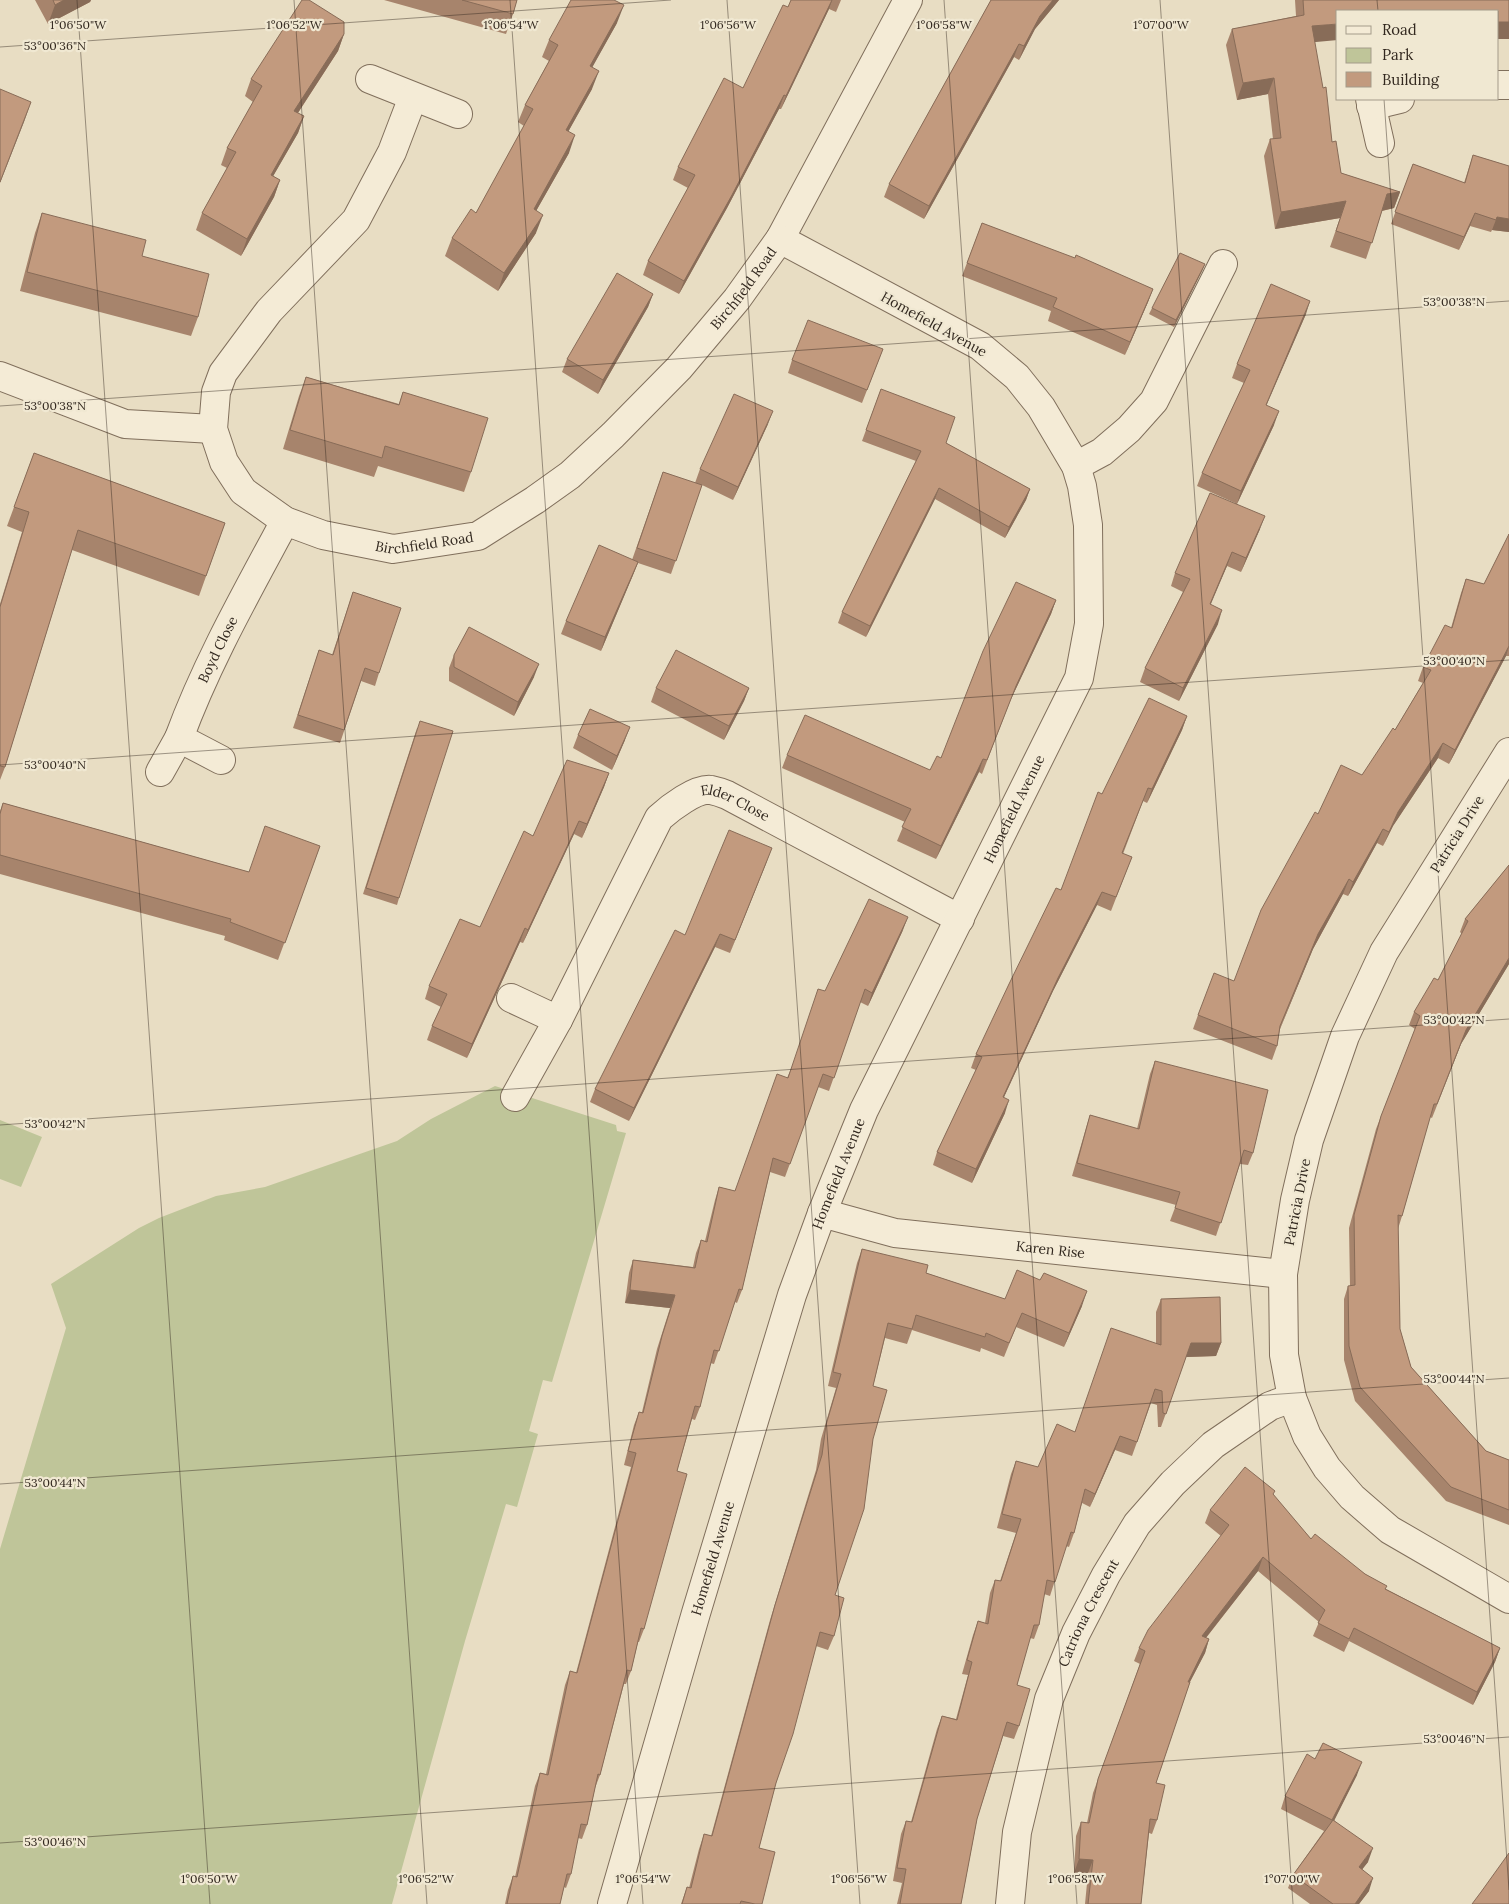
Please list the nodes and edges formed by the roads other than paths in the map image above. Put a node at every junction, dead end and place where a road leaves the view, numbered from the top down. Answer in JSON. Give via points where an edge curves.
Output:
{"nodes":[{"id":1,"x":908,"y":0,"type":"edge"},
{"id":2,"x":370,"y":79,"type":"dead end"},
{"id":3,"x":413,"y":97,"type":"junction"},
{"id":4,"x":1390,"y":100,"type":"edge"},
{"id":5,"x":1370,"y":102,"type":"edge"},
{"id":6,"x":458,"y":114,"type":"dead end"},
{"id":7,"x":1380,"y":143,"type":"dead end"},
{"id":8,"x":780,"y":239,"type":"junction"},
{"id":9,"x":1223,"y":264,"type":"dead end"},
{"id":10,"x":0,"y":376,"type":"edge"},
{"id":11,"x":214,"y":429,"type":"junction"},
{"id":12,"x":1076,"y":466,"type":"junction"},
{"id":13,"x":285,"y":521,"type":"junction"},
{"id":14,"x":179,"y":738,"type":"junction"},
{"id":15,"x":1509,"y":752,"type":"edge"},
{"id":16,"x":221,"y":760,"type":"dead end"},
{"id":17,"x":160,"y":772,"type":"dead end"},
{"id":18,"x":960,"y":919,"type":"junction"},
{"id":19,"x":511,"y":998,"type":"dead end"},
{"id":20,"x":558,"y":1020,"type":"junction"},
{"id":21,"x":515,"y":1097,"type":"dead end"},
{"id":22,"x":822,"y":1213,"type":"junction"},
{"id":23,"x":1283,"y":1274,"type":"junction"},
{"id":24,"x":1292,"y":1398,"type":"junction"},
{"id":25,"x":1509,"y":1599,"type":"edge"},
{"id":26,"x":612,"y":1904,"type":"edge"},
{"id":27,"x":1010,"y":1904,"type":"edge"}],
"edges":[{"from":1,"to":8,"type":"street","name":"Birchfield Road"},
{"from":2,"to":3,"type":"street"},
{"from":3,"to":6,"type":"street"},
{"from":3,"to":11,"type":"street","name":"Birchfield Road","via":[[392,152],[356,220],[269,311],[223,373],[216,392]]},
{"from":4,"to":5,"type":"street"},
{"from":5,"to":7,"type":"street"},
{"from":8,"to":12,"type":"street","name":"Homefield Avenue","via":[[980,346],[1017,377],[1041,407]]},
{"from":8,"to":13,"type":"street","name":"Birchfield Road","via":[[737,299],[680,368],[613,435],[570,475],[478,536],[393,549],[323,535]]},
{"from":9,"to":12,"type":"street","via":[[1154,401],[1130,429],[1102,452]]},
{"from":10,"to":11,"type":"street","via":[[125,424]]},
{"from":11,"to":13,"type":"street","name":"Birchfield Road","via":[[224,462],[243,491]]},
{"from":12,"to":18,"type":"street","name":"Homefield Avenue","via":[[1088,525],[1090,586],[1089,624],[1080,678]]},
{"from":13,"to":14,"type":"street","name":"Boyd Close","via":[[217,648],[194,696]]},
{"from":14,"to":16,"type":"street"},
{"from":14,"to":17,"type":"street","name":"Boyd Close"},
{"from":15,"to":23,"type":"street","name":"Patricia Drive","via":[[1384,952],[1346,1036],[1310,1140],[1295,1200]]},
{"from":18,"to":20,"type":"street","name":"Elder Close","via":[[727,795],[709,789],[671,807],[659,818]]},
{"from":18,"to":22,"type":"street","name":"Homefield Avenue","via":[[864,1110]]},
{"from":19,"to":20,"type":"street"},
{"from":20,"to":21,"type":"street","name":"Elder Close"},
{"from":22,"to":23,"type":"street","name":"Karen Rise","via":[[895,1233]]},
{"from":22,"to":26,"type":"street","name":"Homefield Avenue","via":[[792,1295]]},
{"from":23,"to":24,"type":"street","name":"Patricia Drive","via":[[1284,1355]]},
{"from":24,"to":25,"type":"street","name":"Patricia Drive","via":[[1307,1436],[1327,1468],[1352,1497],[1390,1530]]},
{"from":24,"to":27,"type":"street","name":"Catriona Crescent","via":[[1270,1406],[1213,1445],[1173,1483],[1137,1524],[1106,1575],[1076,1633],[1050,1699],[1017,1832]]}]}
